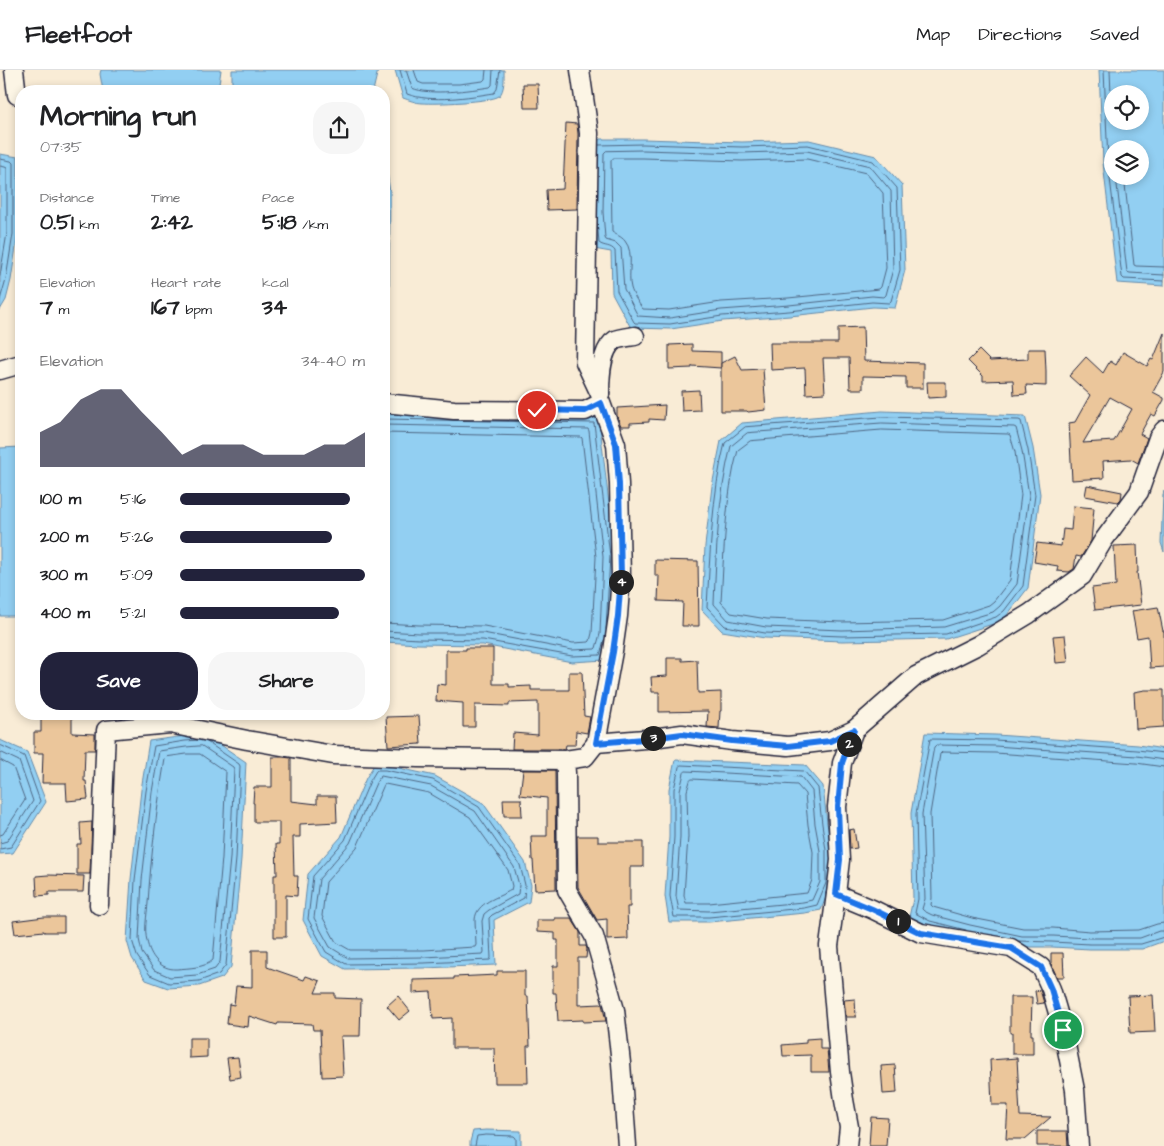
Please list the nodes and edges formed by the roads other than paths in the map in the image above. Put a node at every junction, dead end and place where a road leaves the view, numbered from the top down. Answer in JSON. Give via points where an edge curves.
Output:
{"nodes":[{"id":1,"x":14,"y":70,"type":"edge"},
{"id":2,"x":580,"y":70,"type":"edge"},
{"id":3,"x":16,"y":85,"type":"edge"},
{"id":4,"x":635,"y":336,"type":"dead end"},
{"id":5,"x":15,"y":366,"type":"edge"},
{"id":6,"x":0,"y":370,"type":"edge"},
{"id":7,"x":601,"y":399,"type":"junction"},
{"id":8,"x":390,"y":404,"type":"edge"},
{"id":9,"x":1164,"y":430,"type":"edge"},
{"id":10,"x":854,"y":730,"type":"junction"},
{"id":11,"x":596,"y":743,"type":"junction"},
{"id":12,"x":565,"y":760,"type":"junction"},
{"id":13,"x":836,"y":894,"type":"junction"},
{"id":14,"x":99,"y":905,"type":"dead end"},
{"id":15,"x":627,"y":1146,"type":"edge"},
{"id":16,"x":847,"y":1146,"type":"edge"},
{"id":17,"x":1079,"y":1146,"type":"edge"}],
"edges":[{"from":1,"to":3,"type":"street"},
{"from":2,"to":7,"type":"street","via":[[589,133],[585,362]]},
{"from":4,"to":7,"type":"street","via":[[615,341],[604,353]]},
{"from":5,"to":6,"type":"street"},
{"from":7,"to":8,"type":"street","via":[[585,411],[454,410]]},
{"from":7,"to":11,"type":"street","via":[[616,444],[621,576],[613,652]]},
{"from":9,"to":10,"type":"street","via":[[1158,438],[1139,492],[1082,576],[978,645],[916,676]]},
{"from":10,"to":11,"type":"street","via":[[830,741],[788,746],[682,734]]},
{"from":10,"to":13,"type":"street","via":[[842,763]]},
{"from":11,"to":12,"type":"street","via":[[585,757]]},
{"from":12,"to":14,"type":"street","via":[[333,755],[170,724],[106,730]]},
{"from":12,"to":15,"type":"street","via":[[566,890],[594,936],[615,1010]]},
{"from":13,"to":16,"type":"street","via":[[829,946],[840,1072],[849,1128]]},
{"from":13,"to":17,"type":"street","via":[[921,933],[1011,948],[1041,967],[1063,1030],[1075,1090]]}]}
